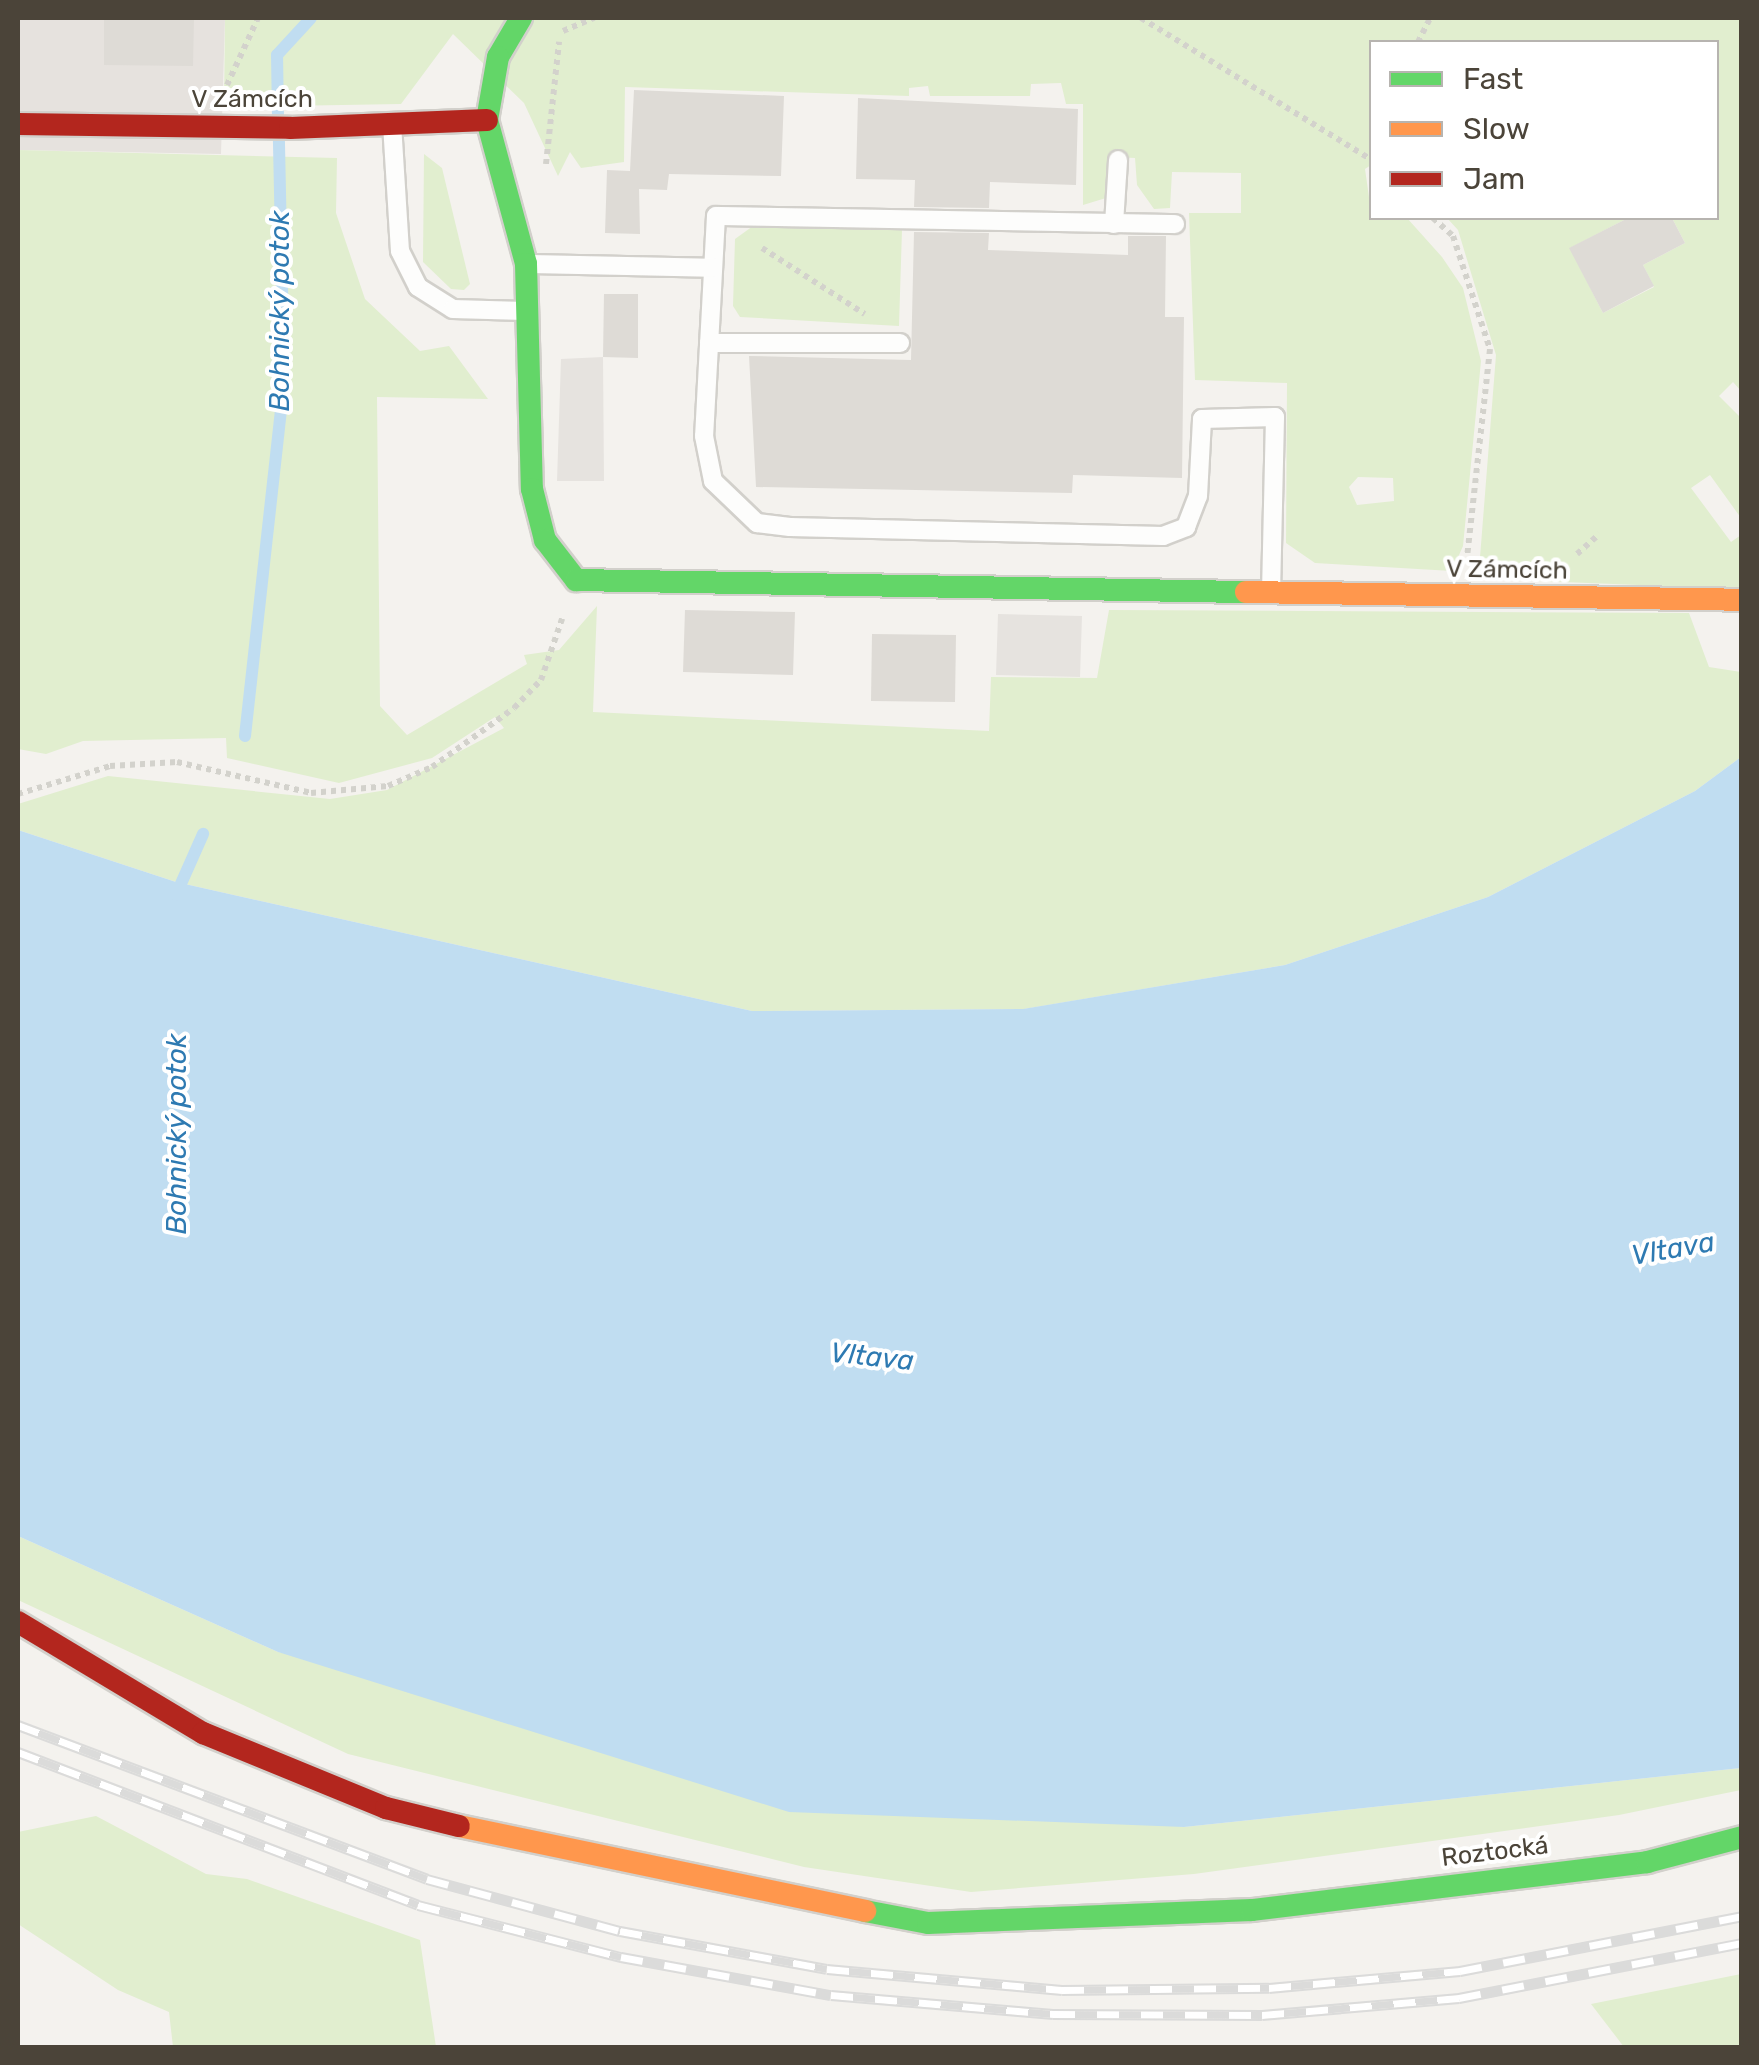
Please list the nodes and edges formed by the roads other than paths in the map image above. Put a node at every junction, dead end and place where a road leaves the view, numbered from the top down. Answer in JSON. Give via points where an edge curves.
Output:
{"nodes":[{"id":1,"x":520,"y":18,"type":"edge"},
{"id":2,"x":487,"y":120,"type":"junction"},
{"id":3,"x":18,"y":124,"type":"edge"},
{"id":4,"x":392,"y":124,"type":"junction"},
{"id":5,"x":1118,"y":160,"type":"dead end"},
{"id":6,"x":1114,"y":224,"type":"junction"},
{"id":7,"x":1175,"y":224,"type":"dead end"},
{"id":8,"x":526,"y":264,"type":"junction"},
{"id":9,"x":712,"y":268,"type":"junction"},
{"id":10,"x":527,"y":312,"type":"junction"},
{"id":11,"x":708,"y":343,"type":"junction"},
{"id":12,"x":892,"y":344,"type":"road end"},
{"id":13,"x":1270,"y":594,"type":"junction"},
{"id":14,"x":1742,"y":600,"type":"edge"},
{"id":15,"x":18,"y":1622,"type":"edge"},
{"id":16,"x":1742,"y":1837,"type":"edge"}],
"edges":[{"from":1,"to":2,"type":"street","via":[[498,57]]},
{"from":2,"to":4,"type":"street","name":"V Zámcích"},
{"from":2,"to":8,"type":"street"},
{"from":3,"to":4,"type":"street","name":"V Zámcích"},
{"from":4,"to":10,"type":"lane","via":[[400,251],[418,287],[453,309]]},
{"from":5,"to":6,"type":"lane"},
{"from":6,"to":7,"type":"lane"},
{"from":6,"to":9,"type":"lane","via":[[716,216]]},
{"from":8,"to":9,"type":"lane"},
{"from":8,"to":10,"type":"street"},
{"from":9,"to":11,"type":"lane"},
{"from":10,"to":13,"type":"street","name":"V Zámcích","via":[[532,489],[545,540],[576,580]]},
{"from":11,"to":12,"type":"lane"},
{"from":11,"to":13,"type":"lane","via":[[704,436],[713,482],[757,523],[790,528],[1163,536],[1186,527],[1198,496],[1202,419],[1275,417]]},
{"from":13,"to":14,"type":"street","name":"V Zámcích"},
{"from":15,"to":16,"type":"street","name":"Roztocká","via":[[232,1747],[386,1808],[626,1867],[928,1923],[1252,1910],[1647,1862]]}]}
